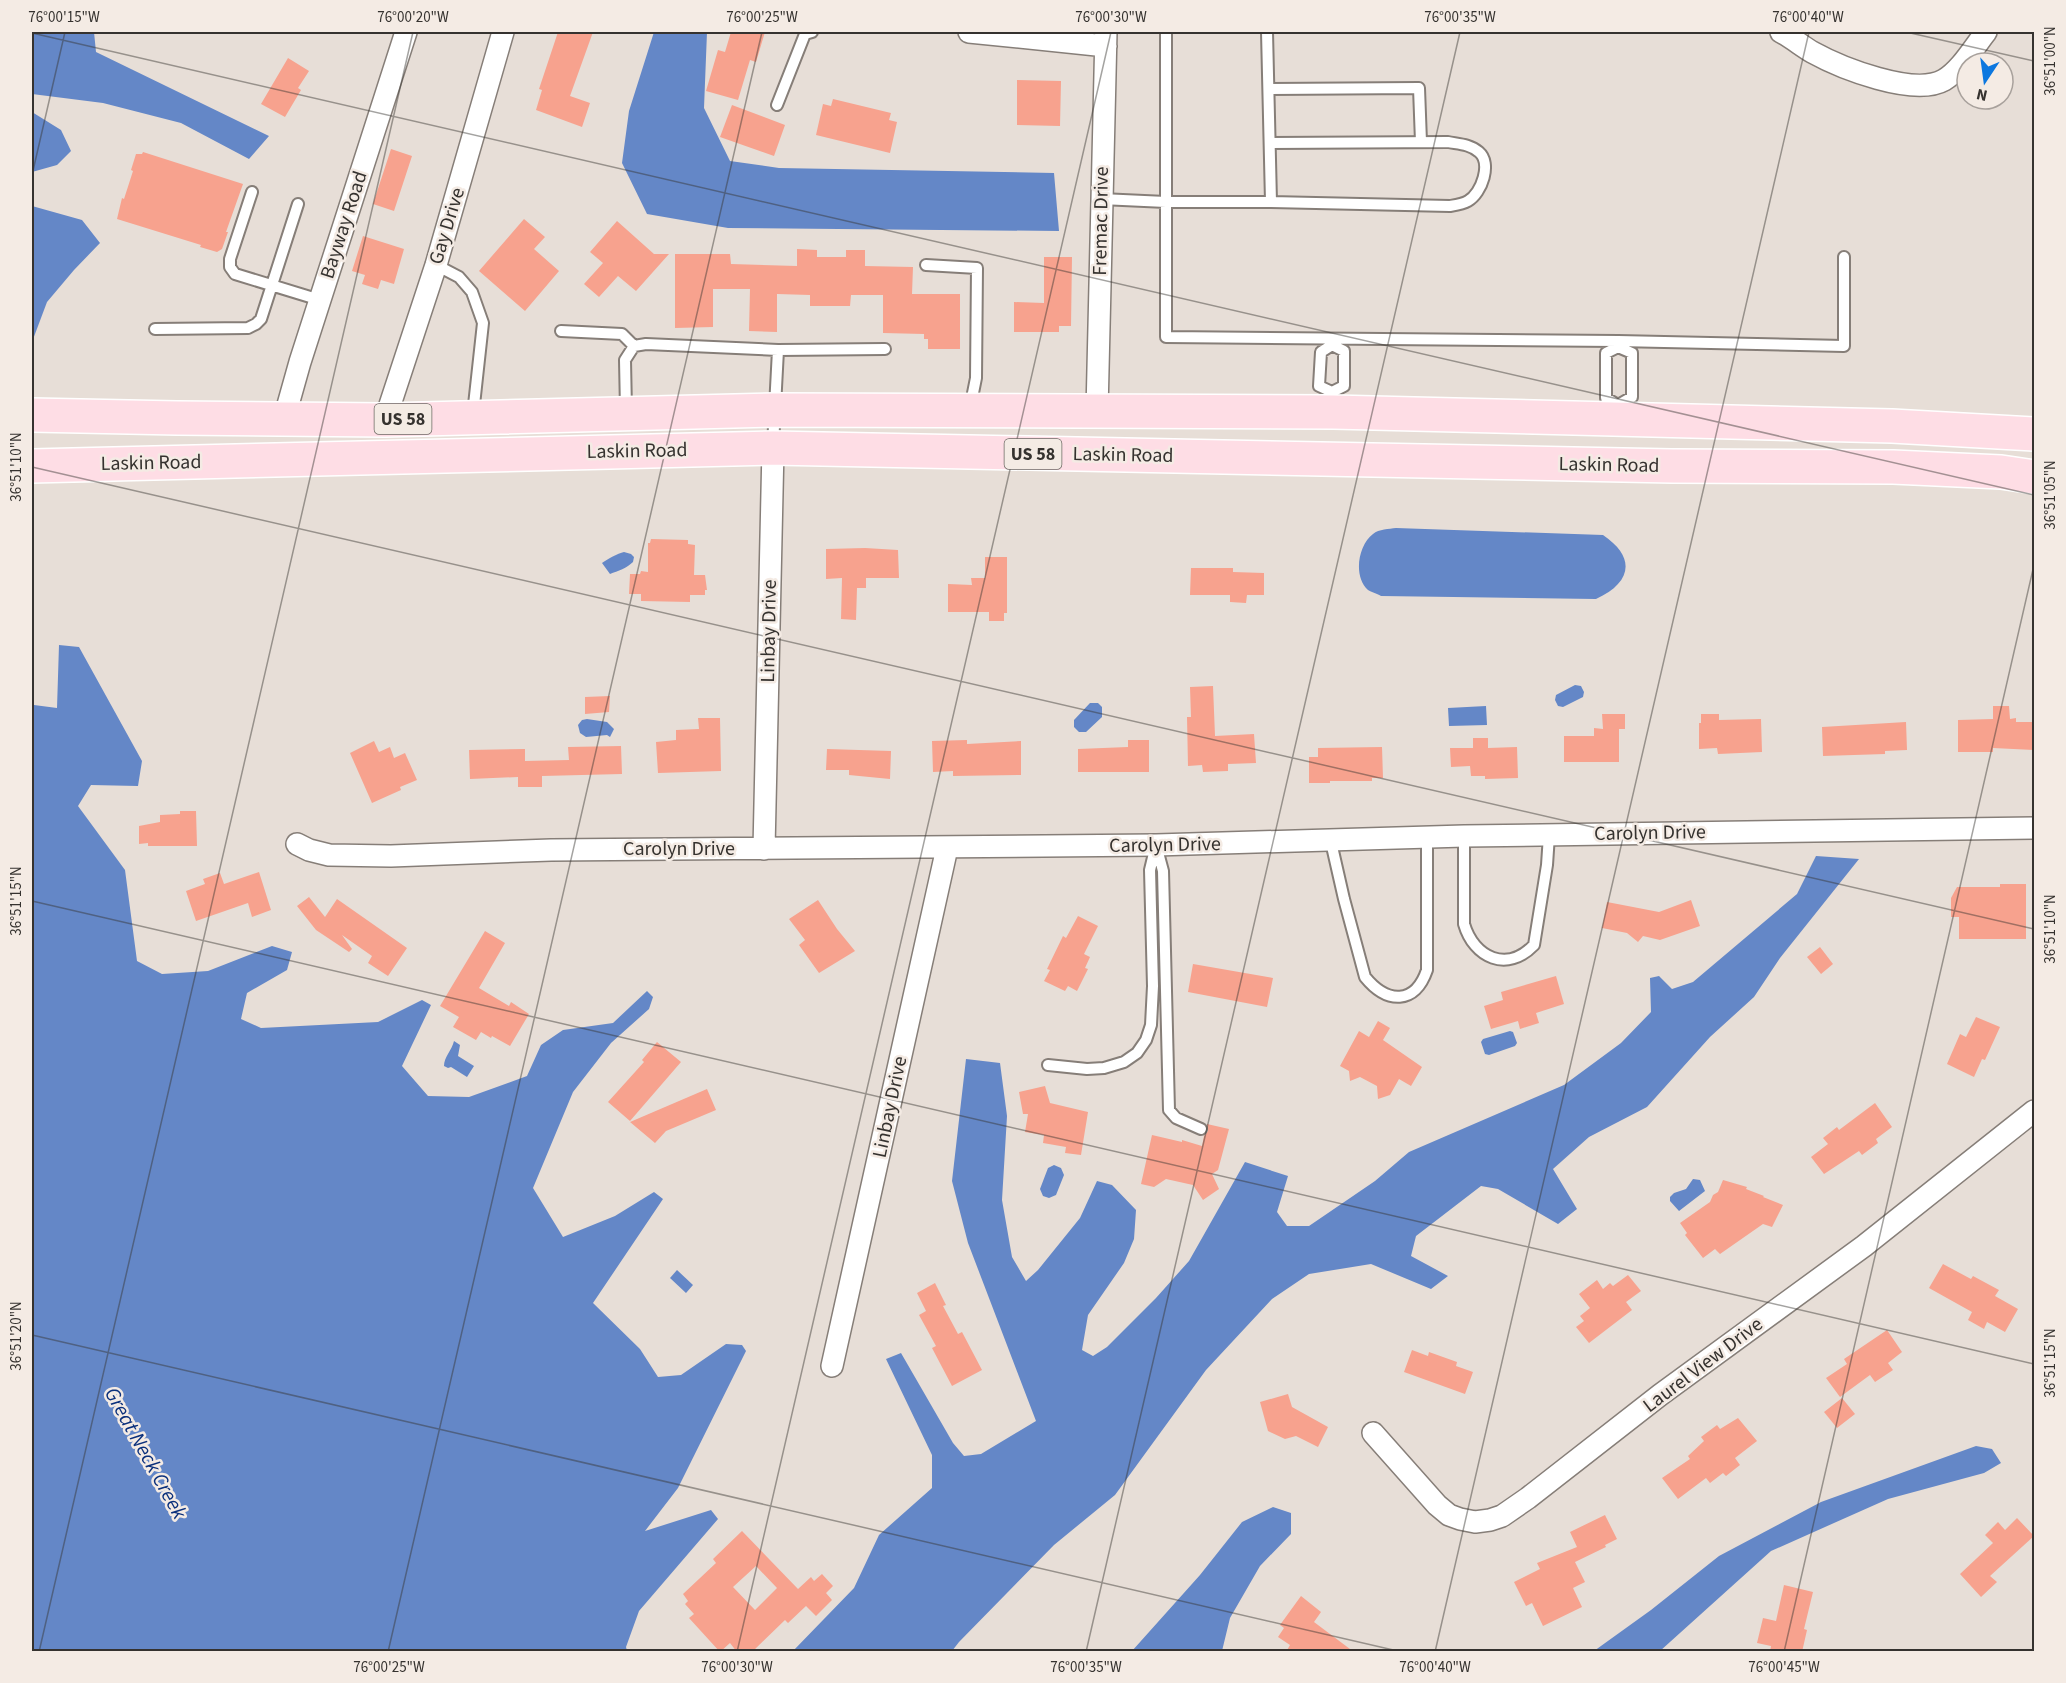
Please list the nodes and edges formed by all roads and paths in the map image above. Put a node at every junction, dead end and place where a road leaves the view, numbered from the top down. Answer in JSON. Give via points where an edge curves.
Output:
{"nodes":[{"id":1,"x":406,"y":32,"type":"edge"},
{"id":2,"x":503,"y":32,"type":"edge"},
{"id":3,"x":812,"y":32,"type":"edge"},
{"id":4,"x":971,"y":32,"type":"edge"},
{"id":5,"x":1166,"y":32,"type":"edge"},
{"id":6,"x":1267,"y":32,"type":"edge"},
{"id":7,"x":1782,"y":32,"type":"edge"},
{"id":8,"x":1986,"y":32,"type":"edge"},
{"id":9,"x":1106,"y":39,"type":"edge"},
{"id":10,"x":1269,"y":89,"type":"junction"},
{"id":11,"x":777,"y":105,"type":"dead end"},
{"id":12,"x":1421,"y":142,"type":"junction"},
{"id":13,"x":1270,"y":143,"type":"junction"},
{"id":14,"x":252,"y":192,"type":"dead end"},
{"id":15,"x":1101,"y":199,"type":"junction"},
{"id":16,"x":1166,"y":202,"type":"junction"},
{"id":17,"x":1271,"y":202,"type":"junction"},
{"id":18,"x":298,"y":204,"type":"dead end"},
{"id":19,"x":1844,"y":257,"type":"dead end"},
{"id":20,"x":436,"y":265,"type":"junction"},
{"id":21,"x":926,"y":266,"type":"dead end"},
{"id":22,"x":272,"y":286,"type":"junction"},
{"id":23,"x":320,"y":300,"type":"junction"},
{"id":24,"x":156,"y":329,"type":"dead end"},
{"id":25,"x":561,"y":331,"type":"dead end"},
{"id":26,"x":1332,"y":342,"type":"junction"},
{"id":27,"x":1618,"y":344,"type":"junction"},
{"id":28,"x":634,"y":346,"type":"junction"},
{"id":29,"x":885,"y":349,"type":"dead end"},
{"id":30,"x":778,"y":350,"type":"junction"},
{"id":31,"x":1333,"y":402,"type":"junction"},
{"id":32,"x":774,"y":410,"type":"junction"},
{"id":33,"x":969,"y":411,"type":"junction"},
{"id":34,"x":1097,"y":411,"type":"junction"},
{"id":35,"x":1618,"y":412,"type":"junction"},
{"id":36,"x":32,"y":414,"type":"edge"},
{"id":37,"x":626,"y":414,"type":"junction"},
{"id":38,"x":473,"y":417,"type":"junction"},
{"id":39,"x":284,"y":419,"type":"junction"},
{"id":40,"x":385,"y":420,"type":"junction"},
{"id":41,"x":2034,"y":434,"type":"edge"},
{"id":42,"x":773,"y":448,"type":"junction"},
{"id":43,"x":1334,"y":459,"type":"junction"},
{"id":44,"x":32,"y":466,"type":"edge"},
{"id":45,"x":2034,"y":477,"type":"edge"},
{"id":46,"x":2034,"y":828,"type":"edge"},
{"id":47,"x":1549,"y":835,"type":"junction"},
{"id":48,"x":1464,"y":836,"type":"junction"},
{"id":49,"x":1427,"y":838,"type":"junction"},
{"id":50,"x":1331,"y":842,"type":"junction"},
{"id":51,"x":297,"y":844,"type":"dead end"},
{"id":52,"x":1156,"y":845,"type":"junction"},
{"id":53,"x":947,"y":848,"type":"junction"},
{"id":54,"x":764,"y":849,"type":"junction"},
{"id":55,"x":1048,"y":1065,"type":"dead end"},
{"id":56,"x":2034,"y":1111,"type":"edge"},
{"id":57,"x":1201,"y":1129,"type":"dead end"},
{"id":58,"x":832,"y":1366,"type":"dead end"},
{"id":59,"x":1374,"y":1433,"type":"dead end"}],
"edges":[{"from":1,"to":23,"type":"street","name":"Bayway Road"},
{"from":2,"to":20,"type":"street","name":"Gay Drive"},
{"from":3,"to":11,"type":"lane","via":[[806,34]]},
{"from":4,"to":9,"type":"street"},
{"from":5,"to":16,"type":"lane"},
{"from":6,"to":10,"type":"lane"},
{"from":7,"to":8,"type":"street","via":[[1844,67],[1918,86],[1944,80]]},
{"from":9,"to":15,"type":"street","name":"Fremac Drive"},
{"from":10,"to":12,"type":"lane","via":[[1419,88]]},
{"from":10,"to":13,"type":"lane"},
{"from":12,"to":13,"type":"lane"},
{"from":12,"to":17,"type":"lane","via":[[1458,144],[1481,153],[1485,164],[1477,194],[1467,202],[1450,206]]},
{"from":13,"to":17,"type":"lane"},
{"from":14,"to":22,"type":"lane","via":[[230,267],[235,274]]},
{"from":15,"to":16,"type":"lane"},
{"from":15,"to":34,"type":"street","name":"Fremac Drive"},
{"from":16,"to":17,"type":"lane"},
{"from":16,"to":26,"type":"lane","via":[[1166,337]]},
{"from":18,"to":22,"type":"lane"},
{"from":19,"to":27,"type":"lane","via":[[1844,346]]},
{"from":20,"to":38,"type":"lane","via":[[459,277],[472,292],[483,323]]},
{"from":20,"to":40,"type":"street","name":"Gay Drive"},
{"from":21,"to":33,"type":"lane","via":[[977,268],[976,378]]},
{"from":22,"to":23,"type":"lane"},
{"from":22,"to":24,"type":"lane","via":[[261,319],[248,328]]},
{"from":23,"to":39,"type":"street","name":"Bayway Road"},
{"from":25,"to":28,"type":"lane","via":[[622,334]]},
{"from":26,"to":27,"type":"lane"},
{"from":26,"to":31,"type":"lane","via":[[1344,351],[1344,386]]},
{"from":26,"to":31,"type":"lane","via":[[1321,352],[1319,386]]},
{"from":27,"to":35,"type":"lane","via":[[1606,353],[1606,398]]},
{"from":27,"to":35,"type":"lane","via":[[1632,353],[1632,397]]},
{"from":28,"to":30,"type":"lane"},
{"from":28,"to":37,"type":"lane","via":[[625,360]]},
{"from":29,"to":30,"type":"lane"},
{"from":30,"to":32,"type":"lane"},
{"from":31,"to":34,"type":"main road","name":"Laskin Road","number":"US 58"},
{"from":31,"to":35,"type":"main road","name":"Laskin Road","number":"US 58"},
{"from":31,"to":43,"type":"main road"},
{"from":32,"to":33,"type":"main road","name":"Laskin Road","number":"US 58"},
{"from":32,"to":37,"type":"main road","name":"Laskin Road","number":"US 58"},
{"from":32,"to":42,"type":"lane"},
{"from":33,"to":34,"type":"main road","name":"Laskin Road","number":"US 58"},
{"from":35,"to":41,"type":"main road","name":"Laskin Road","number":"US 58"},
{"from":36,"to":39,"type":"main road","name":"Laskin Road","number":"US 58"},
{"from":37,"to":38,"type":"main road","name":"Laskin Road","number":"US 58"},
{"from":38,"to":40,"type":"main road","name":"Laskin Road","number":"US 58"},
{"from":39,"to":40,"type":"main road","name":"Laskin Road","number":"US 58"},
{"from":42,"to":43,"type":"main road","name":"Laskin Road","number":"US 58"},
{"from":42,"to":44,"type":"main road","name":"Laskin Road","number":"US 58"},
{"from":42,"to":54,"type":"street","name":"Linbay Drive"},
{"from":43,"to":45,"type":"main road","name":"Laskin Road","number":"US 58","via":[[1893,467]]},
{"from":46,"to":47,"type":"street","name":"Carolyn Drive"},
{"from":47,"to":48,"type":"street","name":"Carolyn Drive"},
{"from":47,"to":48,"type":"lane","via":[[1534,945],[1517,957],[1506,959],[1485,955],[1468,938],[1464,924]]},
{"from":48,"to":49,"type":"street","name":"Carolyn Drive"},
{"from":49,"to":50,"type":"street","name":"Carolyn Drive"},
{"from":49,"to":50,"type":"lane","via":[[1427,970],[1415,992],[1396,996],[1383,994],[1365,977]]},
{"from":50,"to":52,"type":"street","name":"Carolyn Drive"},
{"from":51,"to":54,"type":"street","name":"Carolyn Drive","via":[[329,855],[381,856]]},
{"from":52,"to":53,"type":"street","name":"Carolyn Drive"},
{"from":52,"to":55,"type":"lane","via":[[1150,870],[1153,986],[1146,1040],[1124,1062],[1104,1068]]},
{"from":52,"to":57,"type":"lane","via":[[1163,871],[1169,1110],[1176,1118]]},
{"from":53,"to":54,"type":"street","name":"Carolyn Drive"},
{"from":53,"to":58,"type":"street","name":"Linbay Drive"},
{"from":56,"to":59,"type":"street","name":"Laurel View Drive","via":[[1864,1246],[1502,1516],[1475,1522],[1449,1515]]}]}
